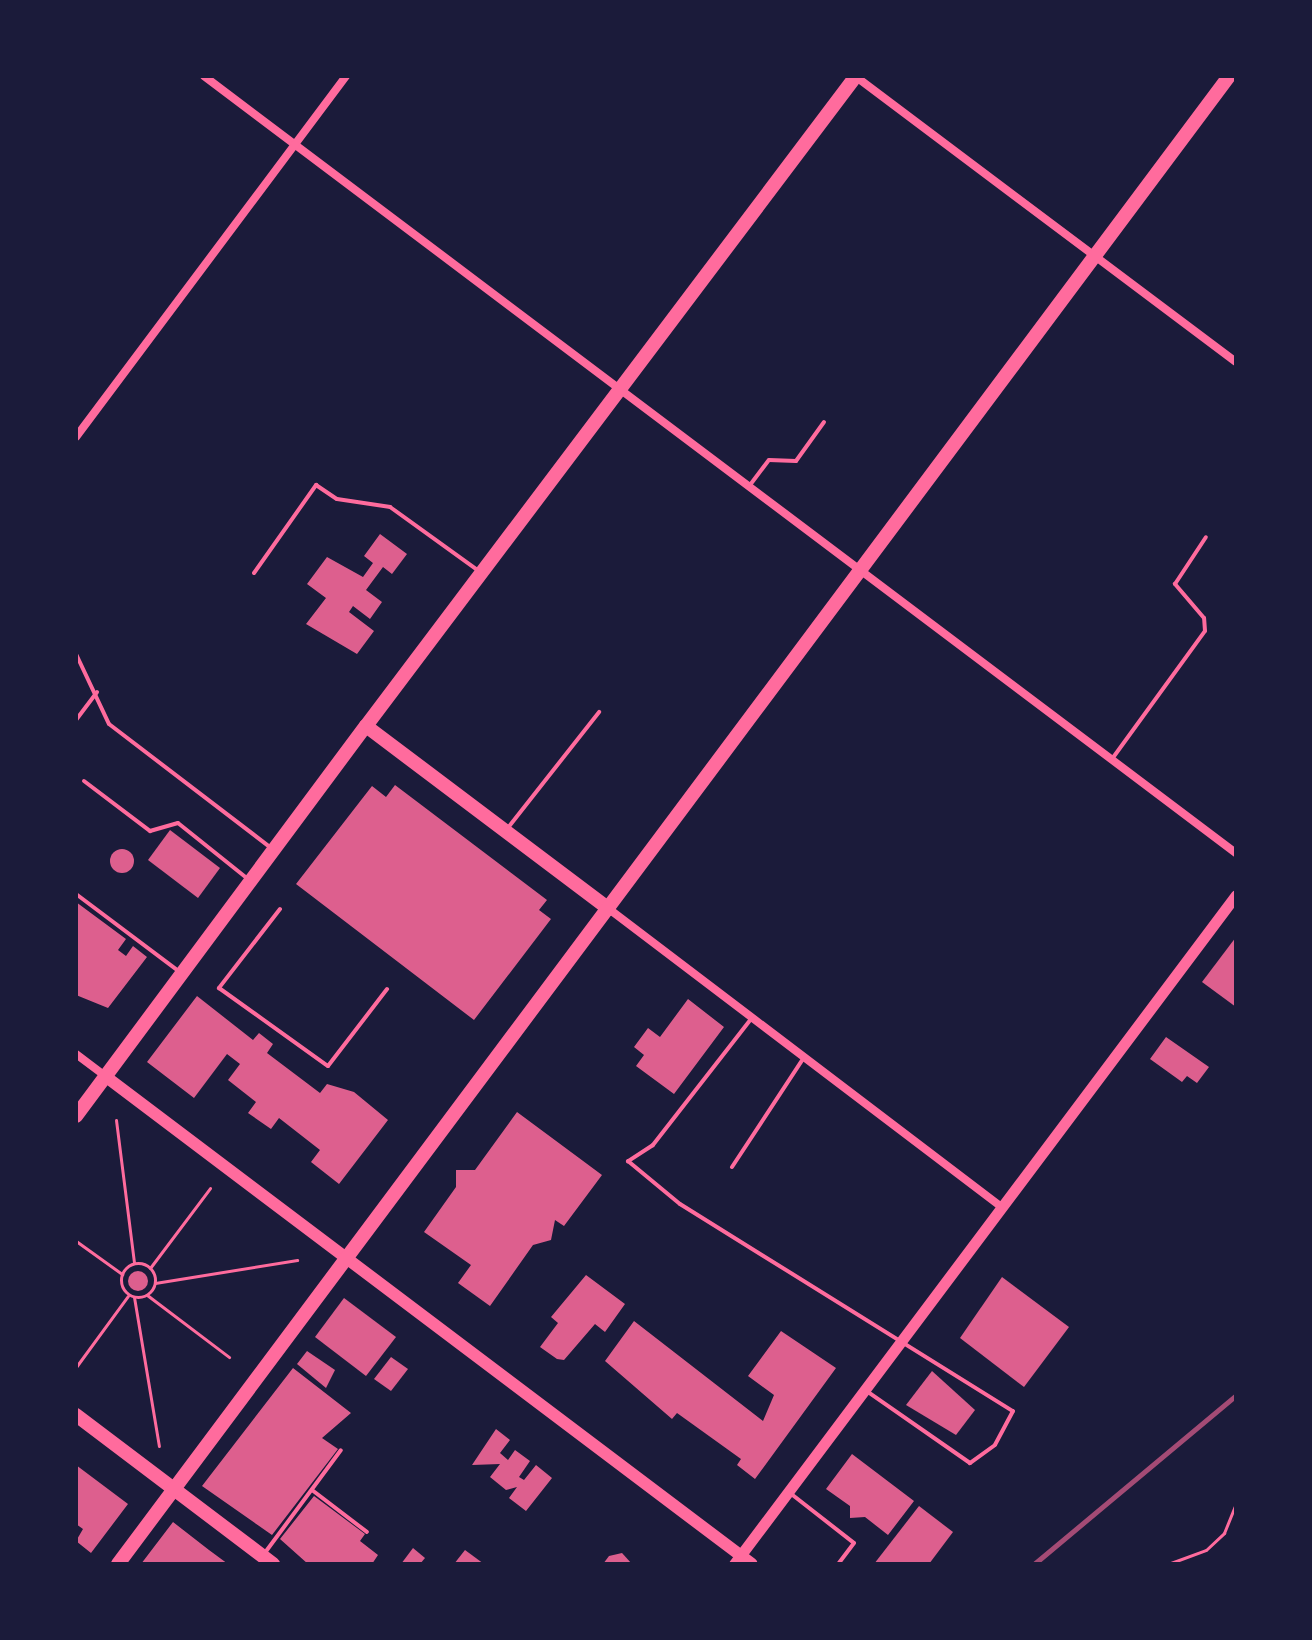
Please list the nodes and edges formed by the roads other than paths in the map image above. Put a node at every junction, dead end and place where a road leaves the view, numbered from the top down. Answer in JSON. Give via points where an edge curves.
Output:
{"nodes":[{"id":1,"x":204,"y":76,"type":"edge"},
{"id":2,"x":346,"y":76,"type":"edge"},
{"id":3,"x":855,"y":76,"type":"edge"},
{"id":4,"x":1229,"y":76,"type":"edge"},
{"id":5,"x":295,"y":144,"type":"junction"},
{"id":6,"x":1095,"y":256,"type":"junction"},
{"id":7,"x":1236,"y":362,"type":"edge"},
{"id":8,"x":621,"y":388,"type":"junction"},
{"id":9,"x":824,"y":422,"type":"dead end"},
{"id":10,"x":76,"y":437,"type":"edge"},
{"id":11,"x":750,"y":485,"type":"junction"},
{"id":12,"x":1206,"y":537,"type":"dead end"},
{"id":13,"x":862,"y":569,"type":"junction"},
{"id":14,"x":254,"y":573,"type":"dead end"},
{"id":15,"x":481,"y":574,"type":"junction"},
{"id":16,"x":76,"y":654,"type":"edge"},
{"id":17,"x":97,"y":692,"type":"junction"},
{"id":18,"x":599,"y":712,"type":"dead end"},
{"id":19,"x":76,"y":720,"type":"edge"},
{"id":20,"x":366,"y":726,"type":"junction"},
{"id":21,"x":1112,"y":759,"type":"junction"},
{"id":22,"x":84,"y":781,"type":"dead end"},
{"id":23,"x":506,"y":831,"type":"junction"},
{"id":24,"x":274,"y":850,"type":"junction"},
{"id":25,"x":1236,"y":853,"type":"edge"},
{"id":26,"x":250,"y":881,"type":"junction"},
{"id":27,"x":76,"y":894,"type":"edge"},
{"id":28,"x":1236,"y":895,"type":"edge"},
{"id":29,"x":280,"y":909,"type":"dead end"},
{"id":30,"x":609,"y":909,"type":"junction"},
{"id":31,"x":181,"y":972,"type":"junction"},
{"id":32,"x":387,"y":989,"type":"dead end"},
{"id":33,"x":752,"y":1017,"type":"junction"},
{"id":34,"x":76,"y":1054,"type":"edge"},
{"id":35,"x":804,"y":1057,"type":"junction"},
{"id":36,"x":105,"y":1076,"type":"junction"},
{"id":37,"x":76,"y":1116,"type":"edge"},
{"id":38,"x":732,"y":1167,"type":"dead end"},
{"id":39,"x":1002,"y":1207,"type":"junction"},
{"id":40,"x":348,"y":1258,"type":"junction"},
{"id":41,"x":903,"y":1340,"type":"junction"},
{"id":42,"x":864,"y":1390,"type":"junction"},
{"id":43,"x":76,"y":1415,"type":"edge"},
{"id":44,"x":341,"y":1450,"type":"dead end"},
{"id":45,"x":173,"y":1489,"type":"junction"},
{"id":46,"x":312,"y":1490,"type":"junction"},
{"id":47,"x":788,"y":1492,"type":"junction"},
{"id":48,"x":367,"y":1532,"type":"dead end"},
{"id":49,"x":268,"y":1560,"type":"edge"},
{"id":50,"x":737,"y":1560,"type":"edge"},
{"id":51,"x":118,"y":1564,"type":"edge"},
{"id":52,"x":752,"y":1564,"type":"edge"},
{"id":53,"x":838,"y":1564,"type":"edge"}],
"edges":[{"from":1,"to":5,"type":"street"},
{"from":2,"to":5,"type":"street"},
{"from":3,"to":6,"type":"street"},
{"from":3,"to":8,"type":"main road"},
{"from":4,"to":6,"type":"main road"},
{"from":5,"to":8,"type":"street"},
{"from":5,"to":10,"type":"street"},
{"from":6,"to":7,"type":"street"},
{"from":6,"to":13,"type":"main road"},
{"from":8,"to":11,"type":"street"},
{"from":8,"to":15,"type":"main road"},
{"from":9,"to":11,"type":"lane","via":[[796,461],[769,460]]},
{"from":11,"to":13,"type":"street"},
{"from":12,"to":21,"type":"lane","via":[[1175,584],[1204,618],[1205,631]]},
{"from":13,"to":21,"type":"street"},
{"from":13,"to":30,"type":"main road"},
{"from":14,"to":15,"type":"lane","via":[[316,485],[337,499],[390,507]]},
{"from":15,"to":20,"type":"main road"},
{"from":16,"to":17,"type":"lane"},
{"from":17,"to":19,"type":"lane"},
{"from":17,"to":24,"type":"lane","via":[[109,724]]},
{"from":18,"to":23,"type":"lane"},
{"from":20,"to":23,"type":"main road"},
{"from":20,"to":24,"type":"main road"},
{"from":21,"to":25,"type":"street"},
{"from":22,"to":26,"type":"lane","via":[[150,831],[178,823]]},
{"from":23,"to":30,"type":"main road"},
{"from":24,"to":26,"type":"main road"},
{"from":26,"to":31,"type":"main road"},
{"from":27,"to":31,"type":"lane"},
{"from":28,"to":39,"type":"street"},
{"from":29,"to":32,"type":"lane","via":[[219,988],[328,1066]]},
{"from":30,"to":33,"type":"street"},
{"from":30,"to":40,"type":"main road"},
{"from":31,"to":36,"type":"main road"},
{"from":33,"to":35,"type":"street"},
{"from":33,"to":41,"type":"lane","via":[[653,1145],[628,1161],[680,1204]]},
{"from":34,"to":36,"type":"street"},
{"from":35,"to":38,"type":"lane"},
{"from":35,"to":39,"type":"street"},
{"from":36,"to":37,"type":"main road"},
{"from":36,"to":40,"type":"main road"},
{"from":39,"to":41,"type":"street"},
{"from":40,"to":45,"type":"main road"},
{"from":40,"to":50,"type":"main road"},
{"from":41,"to":42,"type":"street"},
{"from":41,"to":42,"type":"lane","via":[[1013,1411],[995,1445],[970,1463]]},
{"from":42,"to":47,"type":"street"},
{"from":43,"to":45,"type":"main road"},
{"from":44,"to":46,"type":"lane"},
{"from":45,"to":49,"type":"main road"},
{"from":45,"to":51,"type":"main road"},
{"from":46,"to":48,"type":"lane"},
{"from":46,"to":49,"type":"lane"},
{"from":47,"to":50,"type":"street"},
{"from":47,"to":53,"type":"lane","via":[[854,1543]]},
{"from":50,"to":52,"type":"main road"}]}
